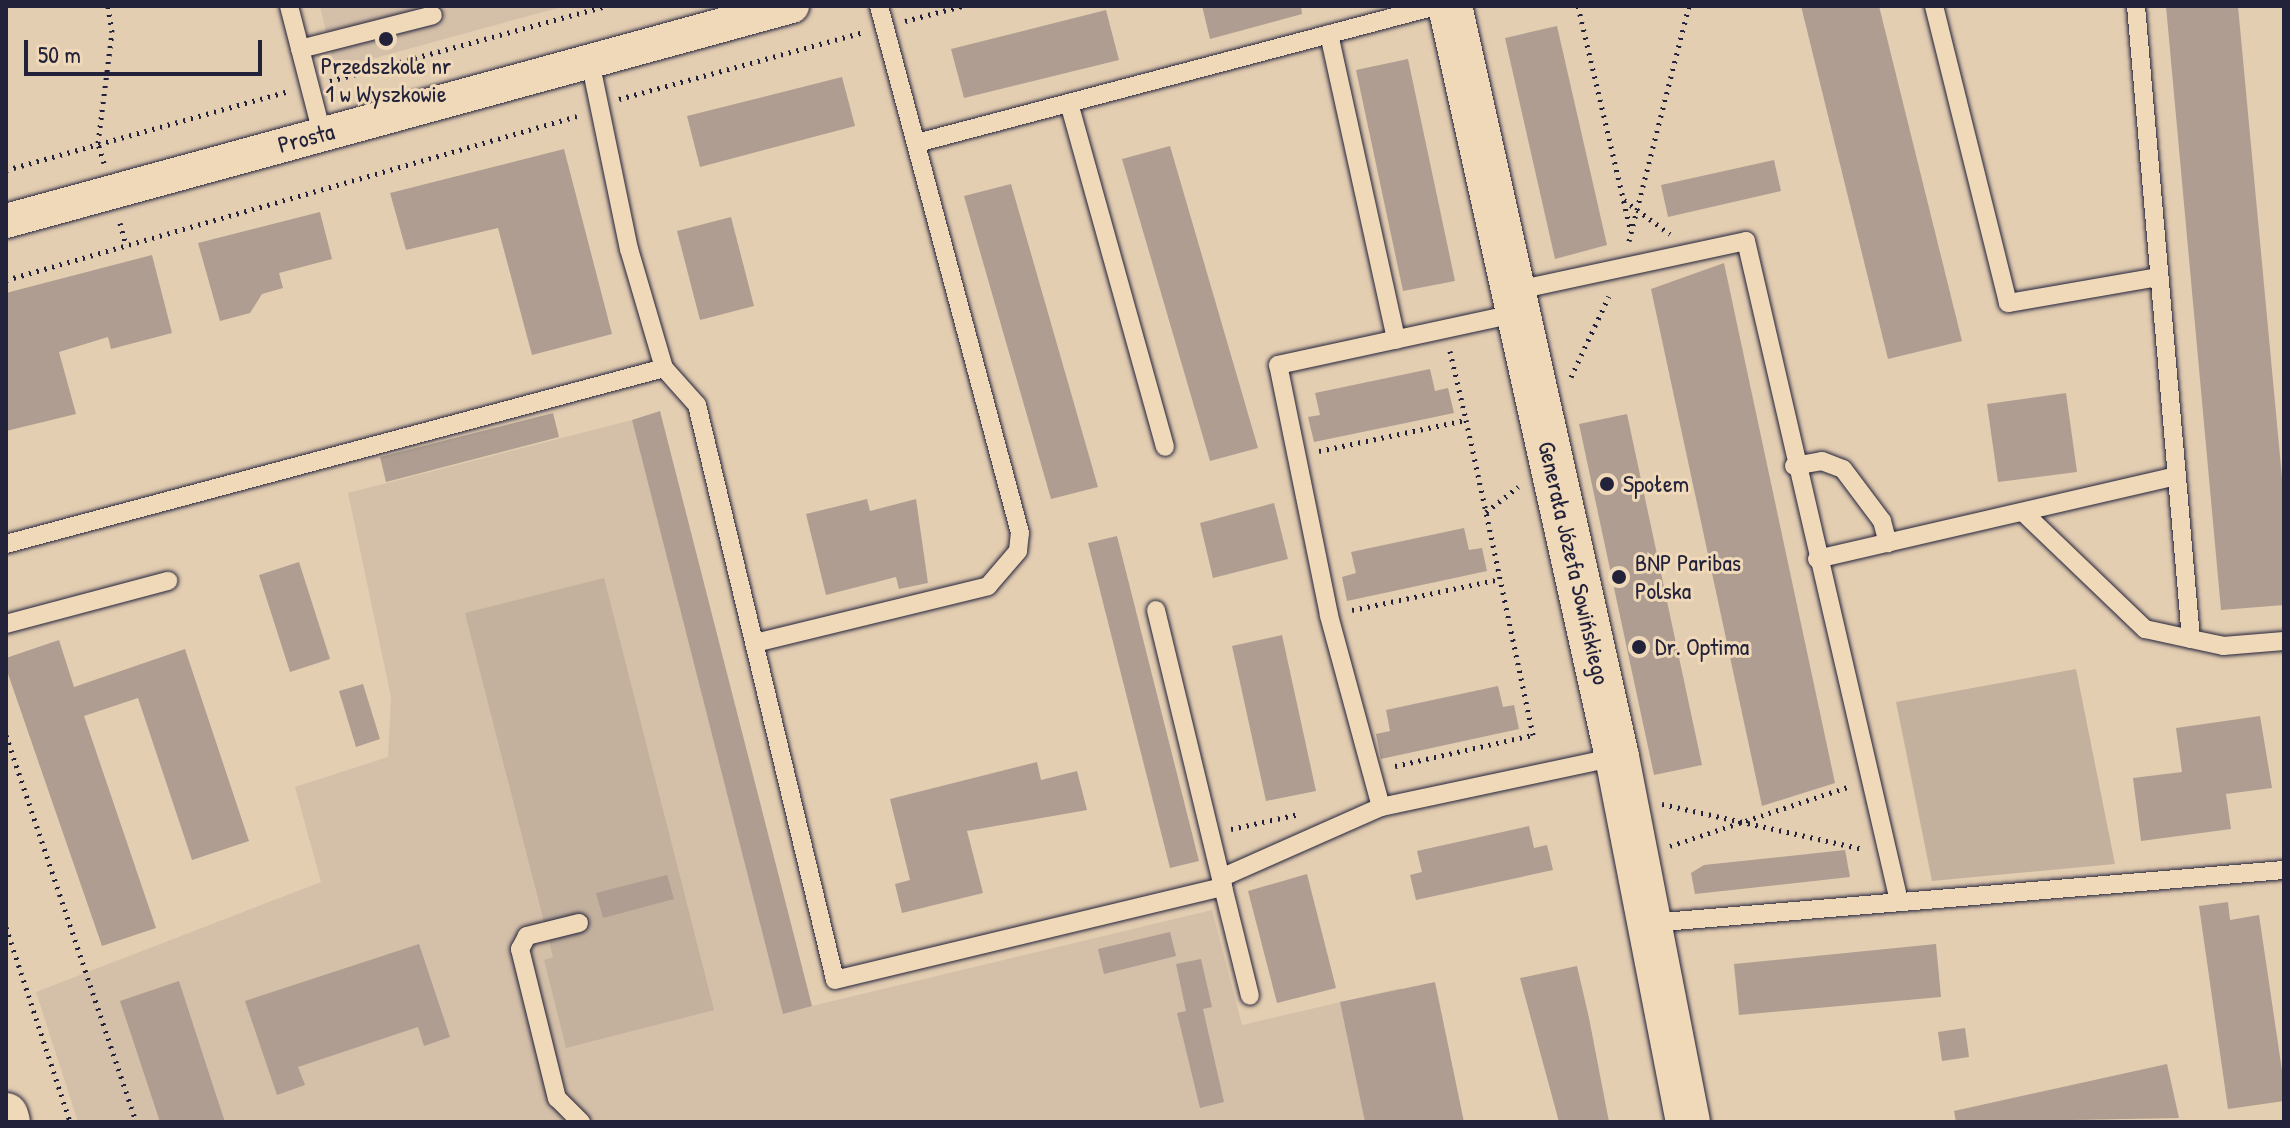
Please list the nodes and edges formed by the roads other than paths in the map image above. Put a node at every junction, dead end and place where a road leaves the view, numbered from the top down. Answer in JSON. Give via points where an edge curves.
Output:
{"nodes":[{"id":1,"x":289,"y":6,"type":"edge"},
{"id":2,"x":792,"y":6,"type":"edge"},
{"id":3,"x":879,"y":6,"type":"edge"},
{"id":4,"x":1436,"y":6,"type":"edge"},
{"id":5,"x":1450,"y":6,"type":"edge"},
{"id":6,"x":1934,"y":6,"type":"edge"},
{"id":7,"x":2136,"y":6,"type":"edge"},
{"id":8,"x":433,"y":15,"type":"dead end"},
{"id":9,"x":1329,"y":34,"type":"junction"},
{"id":10,"x":300,"y":49,"type":"junction"},
{"id":11,"x":590,"y":61,"type":"junction"},
{"id":12,"x":1069,"y":103,"type":"junction"},
{"id":13,"x":322,"y":134,"type":"junction"},
{"id":14,"x":917,"y":143,"type":"junction"},
{"id":15,"x":6,"y":221,"type":"edge"},
{"id":16,"x":2159,"y":277,"type":"junction"},
{"id":17,"x":1516,"y":302,"type":"junction"},
{"id":18,"x":1396,"y":340,"type":"junction"},
{"id":19,"x":664,"y":368,"type":"junction"},
{"id":20,"x":1165,"y":447,"type":"dead end"},
{"id":21,"x":1794,"y":466,"type":"junction"},
{"id":22,"x":2177,"y":476,"type":"junction"},
{"id":23,"x":2024,"y":513,"type":"junction"},
{"id":24,"x":1888,"y":543,"type":"junction"},
{"id":25,"x":6,"y":544,"type":"edge"},
{"id":26,"x":1817,"y":559,"type":"junction"},
{"id":27,"x":168,"y":581,"type":"dead end"},
{"id":28,"x":1156,"y":610,"type":"dead end"},
{"id":29,"x":6,"y":624,"type":"edge"},
{"id":30,"x":2191,"y":639,"type":"junction"},
{"id":31,"x":2284,"y":641,"type":"edge"},
{"id":32,"x":755,"y":643,"type":"junction"},
{"id":33,"x":1617,"y":757,"type":"junction"},
{"id":34,"x":1381,"y":807,"type":"junction"},
{"id":35,"x":2284,"y":870,"type":"edge"},
{"id":36,"x":1223,"y":882,"type":"junction"},
{"id":37,"x":1899,"y":901,"type":"junction"},
{"id":38,"x":579,"y":923,"type":"dead end"},
{"id":39,"x":1651,"y":923,"type":"junction"},
{"id":40,"x":1250,"y":996,"type":"dead end"},
{"id":41,"x":6,"y":1115,"type":"edge"},
{"id":42,"x":8,"y":1122,"type":"edge"},
{"id":43,"x":581,"y":1122,"type":"edge"},
{"id":44,"x":1688,"y":1122,"type":"edge"}],
"edges":[{"from":1,"to":10,"type":"lane"},
{"from":2,"to":11,"type":"street","name":"Prosta"},
{"from":3,"to":14,"type":"lane"},
{"from":4,"to":9,"type":"lane"},
{"from":5,"to":17,"type":"street","name":"Generała Józefa Sowińskiego"},
{"from":6,"to":16,"type":"lane","via":[[2008,303]]},
{"from":7,"to":16,"type":"lane"},
{"from":8,"to":10,"type":"lane"},
{"from":9,"to":12,"type":"lane"},
{"from":9,"to":18,"type":"lane"},
{"from":10,"to":13,"type":"lane"},
{"from":11,"to":13,"type":"street","name":"Prosta"},
{"from":11,"to":19,"type":"lane"},
{"from":12,"to":14,"type":"lane"},
{"from":12,"to":20,"type":"lane"},
{"from":13,"to":15,"type":"street","name":"Prosta"},
{"from":14,"to":32,"type":"lane","via":[[1020,533],[1018,551],[988,586]]},
{"from":16,"to":22,"type":"lane"},
{"from":17,"to":18,"type":"lane","via":[[1445,329]]},
{"from":17,"to":21,"type":"lane","via":[[1622,268],[1746,241]]},
{"from":17,"to":33,"type":"street","name":"Generała Józefa Sowińskiego"},
{"from":18,"to":34,"type":"lane","via":[[1278,365],[1329,615]]},
{"from":19,"to":25,"type":"lane"},
{"from":19,"to":32,"type":"lane","via":[[697,405]]},
{"from":21,"to":24,"type":"lane","via":[[1822,461],[1843,469],[1882,521]]},
{"from":21,"to":26,"type":"lane"},
{"from":22,"to":23,"type":"lane"},
{"from":22,"to":30,"type":"lane"},
{"from":23,"to":24,"type":"lane"},
{"from":23,"to":30,"type":"lane","via":[[2145,629]]},
{"from":24,"to":26,"type":"lane"},
{"from":26,"to":37,"type":"lane"},
{"from":27,"to":29,"type":"lane"},
{"from":28,"to":36,"type":"lane"},
{"from":30,"to":31,"type":"lane","via":[[2223,646]]},
{"from":32,"to":36,"type":"lane","via":[[835,980]]},
{"from":33,"to":34,"type":"lane"},
{"from":33,"to":39,"type":"street","name":"Generała Józefa Sowińskiego"},
{"from":34,"to":36,"type":"lane"},
{"from":35,"to":37,"type":"lane"},
{"from":36,"to":40,"type":"lane"},
{"from":37,"to":39,"type":"lane"},
{"from":38,"to":43,"type":"lane","via":[[527,936],[520,949],[557,1098]]},
{"from":39,"to":44,"type":"street","name":"Generała Józefa Sowińskiego"},
{"from":41,"to":42,"type":"street"}]}
